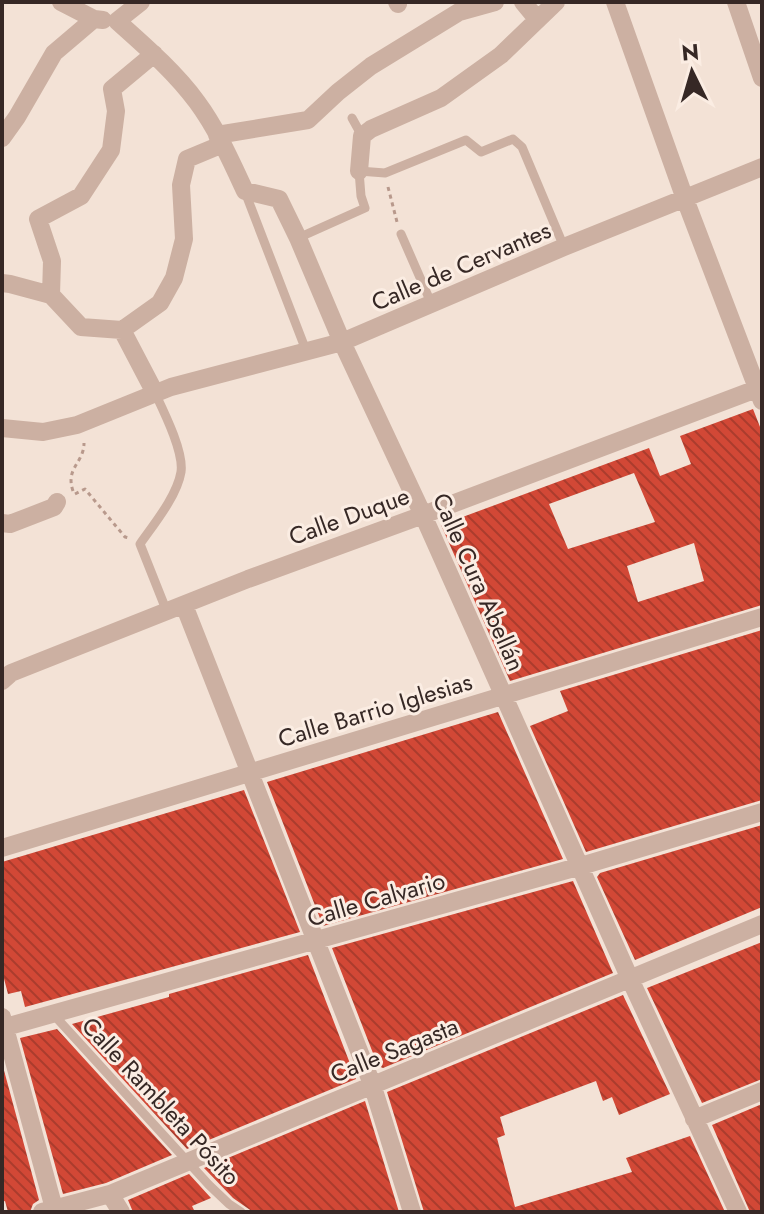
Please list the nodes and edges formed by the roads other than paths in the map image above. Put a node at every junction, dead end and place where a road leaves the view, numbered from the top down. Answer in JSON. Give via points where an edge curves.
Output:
{"nodes":[{"id":1,"x":61,"y":2,"type":"edge"},
{"id":2,"x":141,"y":2,"type":"edge"},
{"id":3,"x":495,"y":2,"type":"edge"},
{"id":4,"x":523,"y":2,"type":"edge"},
{"id":5,"x":556,"y":2,"type":"edge"},
{"id":6,"x":615,"y":2,"type":"edge"},
{"id":7,"x":736,"y":2,"type":"edge"},
{"id":8,"x":94,"y":19,"type":"junction"},
{"id":9,"x":537,"y":19,"type":"junction"},
{"id":10,"x":117,"y":21,"type":"junction"},
{"id":11,"x":154,"y":54,"type":"junction"},
{"id":12,"x":762,"y":78,"type":"edge"},
{"id":13,"x":352,"y":118,"type":"dead end"},
{"id":14,"x":362,"y":136,"type":"junction"},
{"id":15,"x":2,"y":138,"type":"edge"},
{"id":16,"x":220,"y":140,"type":"junction"},
{"id":17,"x":762,"y":167,"type":"edge"},
{"id":18,"x":359,"y":171,"type":"junction"},
{"id":19,"x":245,"y":191,"type":"junction"},
{"id":20,"x":685,"y":199,"type":"junction"},
{"id":21,"x":401,"y":234,"type":"road end"},
{"id":22,"x":298,"y":238,"type":"junction"},
{"id":23,"x":564,"y":247,"type":"junction"},
{"id":24,"x":2,"y":283,"type":"edge"},
{"id":25,"x":51,"y":295,"type":"junction"},
{"id":26,"x":432,"y":305,"type":"junction"},
{"id":27,"x":122,"y":330,"type":"junction"},
{"id":28,"x":342,"y":342,"type":"junction"},
{"id":29,"x":307,"y":353,"type":"junction"},
{"id":30,"x":163,"y":390,"type":"junction"},
{"id":31,"x":760,"y":392,"type":"edge"},
{"id":32,"x":2,"y":428,"type":"edge"},
{"id":33,"x":57,"y":502,"type":"road end"},
{"id":34,"x":423,"y":515,"type":"junction"},
{"id":35,"x":2,"y":523,"type":"edge"},
{"id":36,"x":175,"y":608,"type":"junction"},
{"id":37,"x":762,"y":617,"type":"edge"},
{"id":38,"x":3,"y":679,"type":"edge"},
{"id":39,"x":504,"y":696,"type":"junction"},
{"id":40,"x":250,"y":774,"type":"junction"},
{"id":41,"x":762,"y":812,"type":"edge"},
{"id":42,"x":2,"y":848,"type":"edge"},
{"id":43,"x":581,"y":866,"type":"junction"},
{"id":44,"x":762,"y":924,"type":"edge"},
{"id":45,"x":315,"y":941,"type":"junction"},
{"id":46,"x":630,"y":979,"type":"junction"},
{"id":47,"x":53,"y":1014,"type":"junction"},
{"id":48,"x":3,"y":1024,"type":"edge"},
{"id":49,"x":372,"y":1084,"type":"junction"},
{"id":50,"x":762,"y":1091,"type":"edge"},
{"id":51,"x":694,"y":1119,"type":"junction"},
{"id":52,"x":188,"y":1161,"type":"junction"},
{"id":53,"x":110,"y":1194,"type":"junction"},
{"id":54,"x":50,"y":1211,"type":"edge"},
{"id":55,"x":121,"y":1212,"type":"edge"},
{"id":56,"x":241,"y":1212,"type":"edge"},
{"id":57,"x":412,"y":1212,"type":"edge"},
{"id":58,"x":738,"y":1212,"type":"edge"}],
"edges":[{"from":1,"to":8,"type":"street"},
{"from":2,"to":10,"type":"street"},
{"from":3,"to":16,"type":"street","via":[[459,12],[371,66],[308,120]]},
{"from":4,"to":9,"type":"street"},
{"from":5,"to":9,"type":"street"},
{"from":6,"to":20,"type":"street"},
{"from":7,"to":12,"type":"street"},
{"from":8,"to":10,"type":"street"},
{"from":8,"to":15,"type":"street","via":[[54,53]]},
{"from":9,"to":14,"type":"street","via":[[501,55],[441,98]]},
{"from":10,"to":11,"type":"street"},
{"from":11,"to":16,"type":"street","via":[[197,101]]},
{"from":11,"to":25,"type":"street","via":[[112,89],[116,111],[111,150],[81,196],[38,219],[52,261]]},
{"from":13,"to":14,"type":"lane"},
{"from":14,"to":18,"type":"street"},
{"from":16,"to":19,"type":"street"},
{"from":16,"to":27,"type":"street","via":[[187,159],[181,185],[184,239],[174,278],[160,303]]},
{"from":17,"to":20,"type":"street","name":"Calle de Cervantes"},
{"from":18,"to":22,"type":"lane","via":[[365,208]]},
{"from":18,"to":23,"type":"lane","via":[[385,173],[466,140],[481,152],[513,139],[522,147]]},
{"from":19,"to":22,"type":"street","name":"Calle Cura Abellán","via":[[279,199]]},
{"from":19,"to":29,"type":"lane"},
{"from":20,"to":23,"type":"street","name":"Calle de Cervantes"},
{"from":20,"to":31,"type":"street"},
{"from":21,"to":26,"type":"lane"},
{"from":22,"to":28,"type":"street","name":"Calle Cura Abellán"},
{"from":23,"to":26,"type":"street","name":"Calle de Cervantes"},
{"from":24,"to":25,"type":"street"},
{"from":25,"to":27,"type":"street","via":[[81,327]]},
{"from":26,"to":28,"type":"street","name":"Calle de Cervantes"},
{"from":27,"to":30,"type":"street"},
{"from":28,"to":29,"type":"street","name":"Calle de Cervantes"},
{"from":28,"to":34,"type":"street","name":"Calle Cura Abellán"},
{"from":29,"to":30,"type":"street","name":"Calle de Cervantes"},
{"from":30,"to":32,"type":"street","name":"Calle de Cervantes","via":[[77,425],[43,432]]},
{"from":30,"to":36,"type":"lane","via":[[182,471],[170,502],[140,544]]},
{"from":31,"to":34,"type":"street","name":"Calle Duque"},
{"from":33,"to":35,"type":"street"},
{"from":34,"to":36,"type":"street","name":"Calle Duque"},
{"from":34,"to":39,"type":"street","name":"Calle Cura Abellán"},
{"from":36,"to":38,"type":"street","name":"Calle Duque"},
{"from":36,"to":40,"type":"street"},
{"from":37,"to":39,"type":"street","name":"Calle Barrio Iglesias"},
{"from":39,"to":40,"type":"street","name":"Calle Barrio Iglesias"},
{"from":39,"to":43,"type":"street","name":"Calle Cura Abellán"},
{"from":40,"to":42,"type":"street","name":"Calle Barrio Iglesias"},
{"from":40,"to":45,"type":"street"},
{"from":41,"to":43,"type":"street","name":"Calle Calvario"},
{"from":43,"to":45,"type":"street","name":"Calle Calvario"},
{"from":43,"to":46,"type":"street","name":"Calle Cura Abellán"},
{"from":44,"to":46,"type":"street","name":"Calle Sagasta"},
{"from":45,"to":47,"type":"street","name":"Calle Calvario"},
{"from":45,"to":49,"type":"street"},
{"from":46,"to":49,"type":"street","name":"Calle Sagasta"},
{"from":46,"to":51,"type":"street","name":"Calle Cura Abellán"},
{"from":47,"to":48,"type":"street","name":"Calle Calvario"},
{"from":47,"to":52,"type":"lane","name":"Calle Rambleta Pósito"},
{"from":48,"to":54,"type":"street"},
{"from":49,"to":52,"type":"street","name":"Calle Sagasta"},
{"from":49,"to":57,"type":"street"},
{"from":50,"to":51,"type":"street"},
{"from":51,"to":58,"type":"street","name":"Calle Cura Abellán"},
{"from":52,"to":53,"type":"street","name":"Calle Sagasta"},
{"from":52,"to":56,"type":"lane","name":"Calle Rambleta Pósito"},
{"from":53,"to":54,"type":"street","name":"Calle Sagasta"},
{"from":53,"to":55,"type":"street"}]}
